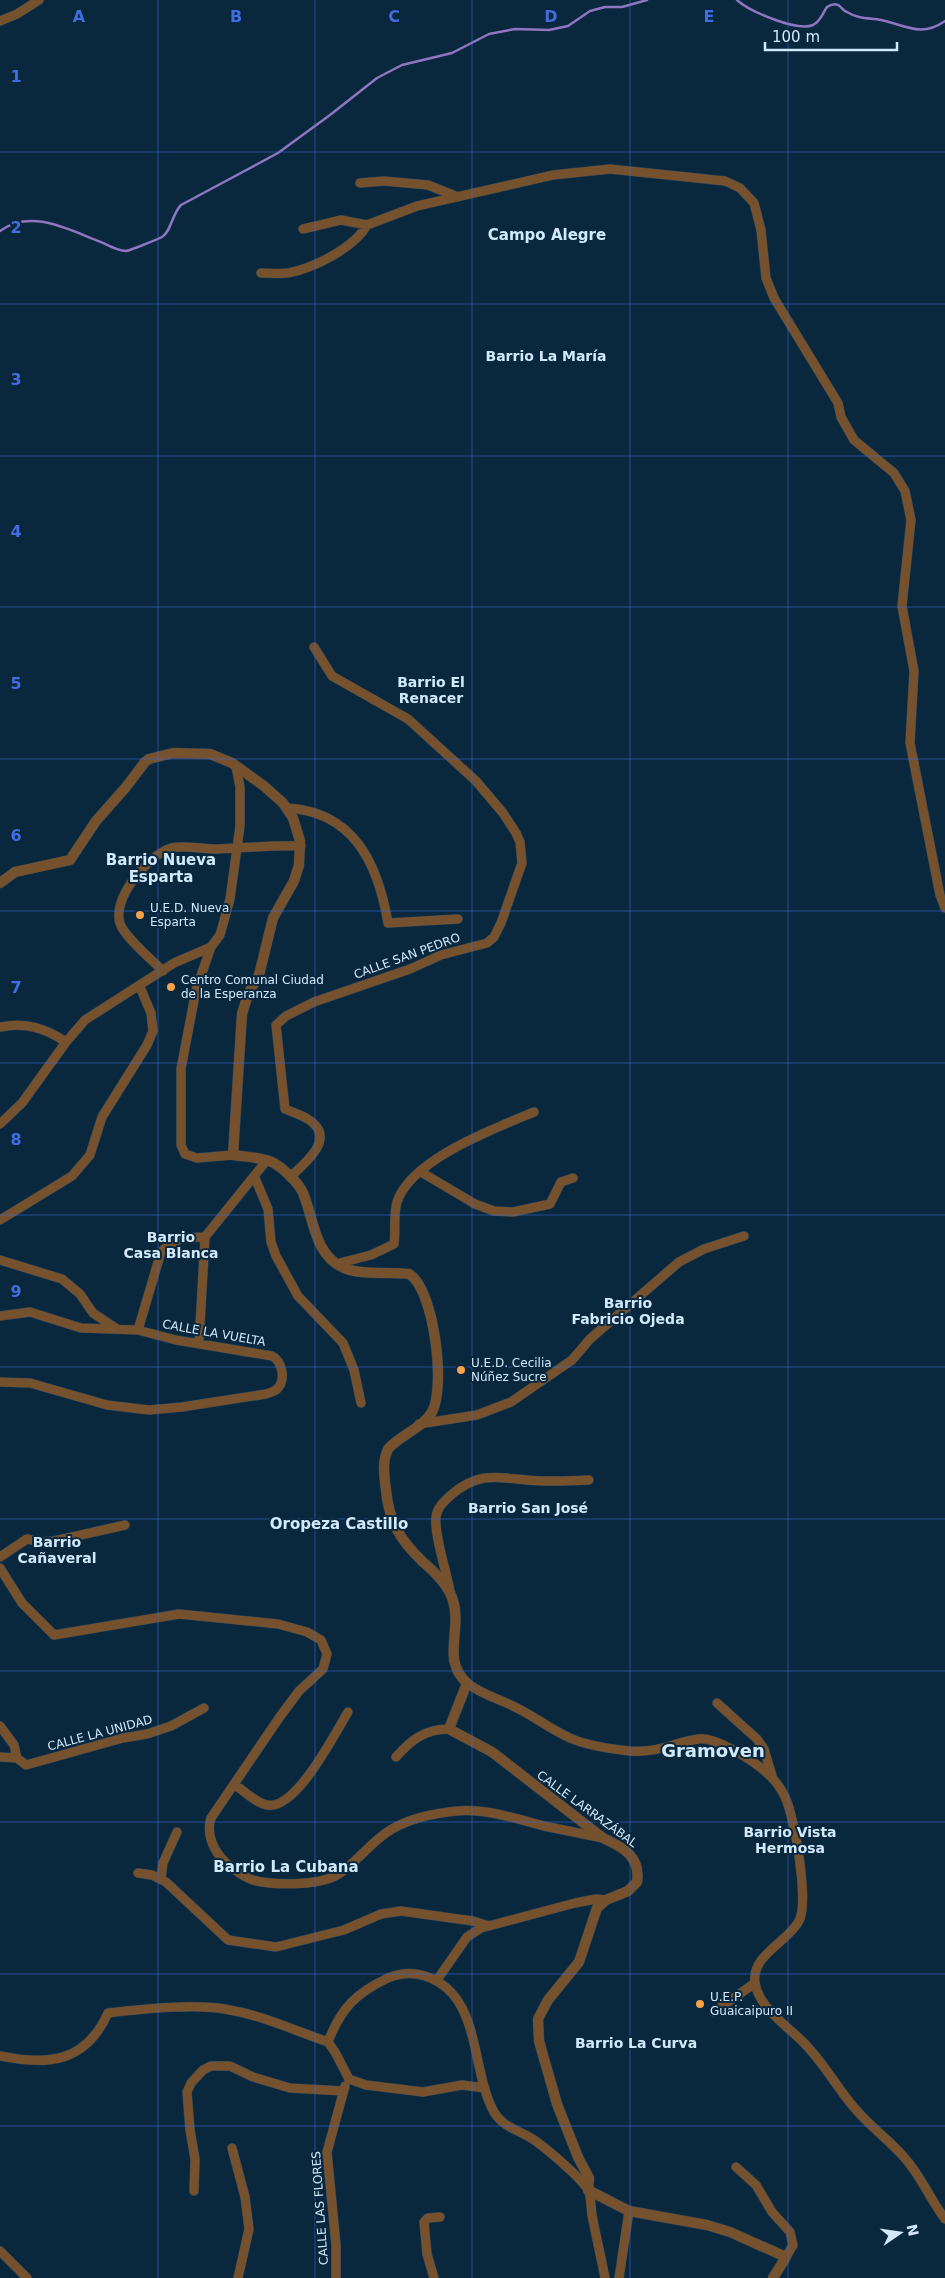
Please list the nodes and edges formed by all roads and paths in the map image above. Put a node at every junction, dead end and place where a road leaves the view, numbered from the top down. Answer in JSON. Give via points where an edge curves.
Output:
{"nodes":[{"id":1,"x":39,"y":0,"type":"edge"},
{"id":2,"x":0,"y":21,"type":"edge"},
{"id":3,"x":360,"y":183,"type":"dead end"},
{"id":4,"x":458,"y":197,"type":"junction"},
{"id":5,"x":367,"y":225,"type":"junction"},
{"id":6,"x":303,"y":229,"type":"dead end"},
{"id":7,"x":261,"y":273,"type":"dead end"},
{"id":8,"x":314,"y":647,"type":"dead end"},
{"id":9,"x":236,"y":766,"type":"junction"},
{"id":10,"x":286,"y":808,"type":"junction"},
{"id":11,"x":301,"y":846,"type":"junction"},
{"id":12,"x":236,"y":847,"type":"junction"},
{"id":13,"x":0,"y":883,"type":"edge"},
{"id":14,"x":945,"y":908,"type":"edge"},
{"id":15,"x":458,"y":919,"type":"dead end"},
{"id":16,"x":211,"y":948,"type":"junction"},
{"id":17,"x":163,"y":971,"type":"junction"},
{"id":18,"x":140,"y":987,"type":"junction"},
{"id":19,"x":0,"y":1027,"type":"edge"},
{"id":20,"x":66,"y":1042,"type":"junction"},
{"id":21,"x":534,"y":1112,"type":"dead end"},
{"id":22,"x":0,"y":1124,"type":"edge"},
{"id":23,"x":232,"y":1155,"type":"junction"},
{"id":24,"x":267,"y":1160,"type":"junction"},
{"id":25,"x":421,"y":1172,"type":"junction"},
{"id":26,"x":290,"y":1176,"type":"junction"},
{"id":27,"x":254,"y":1178,"type":"junction"},
{"id":28,"x":573,"y":1178,"type":"dead end"},
{"id":29,"x":0,"y":1220,"type":"edge"},
{"id":30,"x":744,"y":1236,"type":"dead end"},
{"id":31,"x":204,"y":1237,"type":"junction"},
{"id":32,"x":0,"y":1260,"type":"edge"},
{"id":33,"x":336,"y":1264,"type":"junction"},
{"id":34,"x":0,"y":1316,"type":"edge"},
{"id":35,"x":117,"y":1329,"type":"junction"},
{"id":36,"x":138,"y":1330,"type":"junction"},
{"id":37,"x":199,"y":1343,"type":"junction"},
{"id":38,"x":0,"y":1382,"type":"edge"},
{"id":39,"x":361,"y":1403,"type":"dead end"},
{"id":40,"x":419,"y":1424,"type":"junction"},
{"id":41,"x":588,"y":1480,"type":"dead end"},
{"id":42,"x":126,"y":1525,"type":"dead end"},
{"id":43,"x":0,"y":1557,"type":"edge"},
{"id":44,"x":0,"y":1568,"type":"edge"},
{"id":45,"x":451,"y":1595,"type":"junction"},
{"id":46,"x":467,"y":1683,"type":"junction"},
{"id":47,"x":717,"y":1703,"type":"dead end"},
{"id":48,"x":204,"y":1708,"type":"dead end"},
{"id":49,"x":348,"y":1712,"type":"dead end"},
{"id":50,"x":0,"y":1726,"type":"edge"},
{"id":51,"x":449,"y":1729,"type":"junction"},
{"id":52,"x":0,"y":1757,"type":"edge"},
{"id":53,"x":396,"y":1757,"type":"dead end"},
{"id":54,"x":17,"y":1758,"type":"junction"},
{"id":55,"x":773,"y":1779,"type":"junction"},
{"id":56,"x":234,"y":1784,"type":"junction"},
{"id":57,"x":176,"y":1832,"type":"dead end"},
{"id":58,"x":604,"y":1838,"type":"junction"},
{"id":59,"x":138,"y":1873,"type":"dead end"},
{"id":60,"x":161,"y":1879,"type":"junction"},
{"id":61,"x":606,"y":1900,"type":"junction"},
{"id":62,"x":489,"y":1926,"type":"junction"},
{"id":63,"x":437,"y":1980,"type":"junction"},
{"id":64,"x":755,"y":1983,"type":"junction"},
{"id":65,"x":714,"y":2012,"type":"dead end"},
{"id":66,"x":328,"y":2042,"type":"junction"},
{"id":67,"x":0,"y":2056,"type":"edge"},
{"id":68,"x":349,"y":2080,"type":"junction"},
{"id":69,"x":485,"y":2088,"type":"junction"},
{"id":70,"x":343,"y":2091,"type":"junction"},
{"id":71,"x":232,"y":2148,"type":"dead end"},
{"id":72,"x":736,"y":2167,"type":"dead end"},
{"id":73,"x":588,"y":2190,"type":"junction"},
{"id":74,"x":194,"y":2191,"type":"dead end"},
{"id":75,"x":629,"y":2211,"type":"junction"},
{"id":76,"x":440,"y":2217,"type":"dead end"},
{"id":77,"x":945,"y":2219,"type":"edge"},
{"id":78,"x":0,"y":2251,"type":"edge"},
{"id":79,"x":786,"y":2257,"type":"junction"},
{"id":80,"x":27,"y":2278,"type":"edge"},
{"id":81,"x":238,"y":2278,"type":"edge"},
{"id":82,"x":336,"y":2278,"type":"edge"},
{"id":83,"x":434,"y":2278,"type":"edge"},
{"id":84,"x":605,"y":2278,"type":"edge"},
{"id":85,"x":619,"y":2278,"type":"edge"},
{"id":86,"x":773,"y":2278,"type":"edge"}],
"edges":[{"from":1,"to":2,"type":"street"},
{"from":3,"to":4,"type":"street","via":[[384,181],[428,185]]},
{"from":4,"to":5,"type":"street","via":[[417,206]]},
{"from":4,"to":14,"type":"street","via":[[553,175],[610,169],[725,181],[740,188],[754,203],[761,230],[766,278],[774,298],[838,403],[841,417],[854,440],[894,473],[904,491],[911,520],[902,606],[914,671],[910,743]]},
{"from":5,"to":6,"type":"street","via":[[341,220]]},
{"from":5,"to":7,"type":"street","via":[[346,246],[312,267],[286,273]]},
{"from":8,"to":26,"type":"street","name":"CALLE SAN PEDRO","via":[[332,676],[408,719],[476,781],[516,833],[522,863],[501,923],[487,943],[441,955],[314,1002],[286,1016],[276,1025],[285,1108],[312,1121],[320,1135],[315,1151]]},
{"from":9,"to":10,"type":"street","via":[[264,786]]},
{"from":9,"to":12,"type":"street","via":[[240,802]]},
{"from":9,"to":13,"type":"street","via":[[215,755],[191,752],[149,759],[96,821],[70,860],[15,872]]},
{"from":10,"to":11,"type":"street","via":[[298,831]]},
{"from":10,"to":15,"type":"street","via":[[315,812],[361,844],[379,886],[388,923]]},
{"from":11,"to":12,"type":"street"},
{"from":11,"to":23,"type":"street","via":[[300,864],[273,918],[259,975],[242,1014]]},
{"from":12,"to":16,"type":"street","via":[[226,916],[220,935]]},
{"from":12,"to":17,"type":"street","via":[[169,848],[155,857],[132,881],[118,917],[120,925]]},
{"from":16,"to":17,"type":"street"},
{"from":16,"to":23,"type":"street","via":[[196,990],[181,1069],[181,1145],[185,1154],[197,1158]]},
{"from":17,"to":18,"type":"street"},
{"from":18,"to":20,"type":"street","via":[[85,1020]]},
{"from":18,"to":29,"type":"street","via":[[151,1013],[153,1031],[102,1117],[90,1155],[72,1176]]},
{"from":19,"to":20,"type":"street","via":[[40,1027]]},
{"from":20,"to":22,"type":"street","via":[[22,1103]]},
{"from":21,"to":25,"type":"street","via":[[458,1144]]},
{"from":23,"to":24,"type":"street"},
{"from":24,"to":26,"type":"street"},
{"from":24,"to":27,"type":"street"},
{"from":25,"to":28,"type":"street","via":[[474,1204],[501,1213],[550,1204],[561,1182]]},
{"from":25,"to":33,"type":"street","via":[[397,1202],[394,1244],[371,1255]]},
{"from":26,"to":33,"type":"street","via":[[302,1192],[320,1245]]},
{"from":27,"to":31,"type":"street"},
{"from":27,"to":39,"type":"street","via":[[268,1208],[271,1242],[276,1256],[298,1296],[342,1343],[354,1370]]},
{"from":30,"to":40,"type":"street","via":[[704,1249],[679,1262],[590,1339],[572,1360],[511,1402],[477,1415]]},
{"from":31,"to":36,"type":"street","via":[[177,1239],[161,1252]]},
{"from":31,"to":37,"type":"street"},
{"from":32,"to":35,"type":"street","via":[[62,1279],[80,1294],[93,1313]]},
{"from":33,"to":40,"type":"street","via":[[354,1271],[408,1274],[420,1286],[433,1327],[439,1379],[432,1412]]},
{"from":34,"to":35,"type":"street","name":"CALLE LA VUELTA","via":[[30,1312],[81,1328]]},
{"from":35,"to":36,"type":"street","name":"CALLE LA VUELTA"},
{"from":36,"to":37,"type":"street","name":"CALLE LA VUELTA"},
{"from":37,"to":38,"type":"street","name":"CALLE LA VUELTA","via":[[277,1358],[281,1365],[280,1386],[275,1390],[164,1409],[121,1408],[30,1383]]},
{"from":40,"to":45,"type":"street","via":[[388,1449],[384,1466],[386,1493],[396,1530],[411,1550],[435,1572]]},
{"from":41,"to":45,"type":"street","via":[[490,1477],[467,1483],[456,1490],[436,1515]]},
{"from":42,"to":43,"type":"street","via":[[54,1541],[27,1539]]},
{"from":44,"to":56,"type":"street","via":[[22,1603],[54,1635],[179,1614],[278,1624],[307,1632],[321,1640],[327,1654],[323,1668],[279,1718]]},
{"from":45,"to":46,"type":"street","via":[[456,1627],[452,1657],[458,1673]]},
{"from":46,"to":51,"type":"street"},
{"from":46,"to":55,"type":"street","via":[[582,1742],[640,1752],[705,1738],[755,1764]]},
{"from":47,"to":55,"type":"street","via":[[757,1739]]},
{"from":48,"to":54,"type":"street","name":"CALLE LA UNIDAD","via":[[171,1726],[147,1734],[26,1765]]},
{"from":49,"to":56,"type":"street","via":[[300,1788],[282,1803],[269,1806]]},
{"from":50,"to":54,"type":"street","via":[[14,1745]]},
{"from":51,"to":53,"type":"street","via":[[430,1731],[412,1740]]},
{"from":51,"to":58,"type":"street","name":"CALLE LARRAZÁBAL","via":[[492,1752]]},
{"from":52,"to":54,"type":"street","name":"CALLE LA UNIDAD"},
{"from":55,"to":64,"type":"street","via":[[785,1798],[793,1822],[803,1880],[803,1901],[799,1922],[760,1962]]},
{"from":56,"to":58,"type":"street","via":[[211,1818],[209,1835],[220,1856],[234,1870],[262,1882],[326,1880],[348,1867],[393,1828],[439,1813],[472,1811]]},
{"from":57,"to":60,"type":"street","via":[[163,1863]]},
{"from":58,"to":61,"type":"street","name":"CALLE LARRAZÁBAL","via":[[628,1852],[638,1876],[628,1891]]},
{"from":59,"to":60,"type":"street"},
{"from":60,"to":62,"type":"street","via":[[228,1940],[276,1947],[344,1930],[381,1914],[401,1911]]},
{"from":61,"to":62,"type":"street","via":[[575,1903]]},
{"from":61,"to":73,"type":"street","via":[[597,1908],[579,1962],[548,2000],[538,2019],[544,2058],[561,2116],[589,2178]]},
{"from":62,"to":63,"type":"street","via":[[467,1937]]},
{"from":63,"to":66,"type":"street","via":[[412,1973],[400,1974],[369,1987],[346,2008]]},
{"from":63,"to":69,"type":"street","via":[[456,1998],[463,2010]]},
{"from":64,"to":65,"type":"street"},
{"from":64,"to":77,"type":"street","via":[[763,2000],[813,2052],[850,2103],[904,2157]]},
{"from":66,"to":67,"type":"street","via":[[269,2020],[230,2010],[144,2009],[108,2013],[95,2038],[68,2056],[31,2061]]},
{"from":66,"to":68,"type":"street"},
{"from":68,"to":69,"type":"street","via":[[423,2092],[462,2085]]},
{"from":68,"to":70,"type":"street","name":"CALLE LAS FLORES"},
{"from":69,"to":73,"type":"street","via":[[494,2112],[502,2122],[548,2150]]},
{"from":70,"to":74,"type":"street","via":[[290,2088],[230,2066],[211,2066],[203,2070],[187,2092],[195,2159]]},
{"from":70,"to":82,"type":"street","name":"CALLE LAS FLORES","via":[[327,2152]]},
{"from":71,"to":81,"type":"street","via":[[250,2229]]},
{"from":72,"to":79,"type":"street","via":[[756,2185],[772,2212],[790,2232],[793,2244]]},
{"from":73,"to":75,"type":"street"},
{"from":73,"to":84,"type":"street"},
{"from":75,"to":79,"type":"street","via":[[707,2225]]},
{"from":75,"to":85,"type":"street"},
{"from":76,"to":83,"type":"street","via":[[428,2218],[424,2222],[427,2254]]},
{"from":78,"to":80,"type":"street"},
{"from":79,"to":86,"type":"street"}]}
